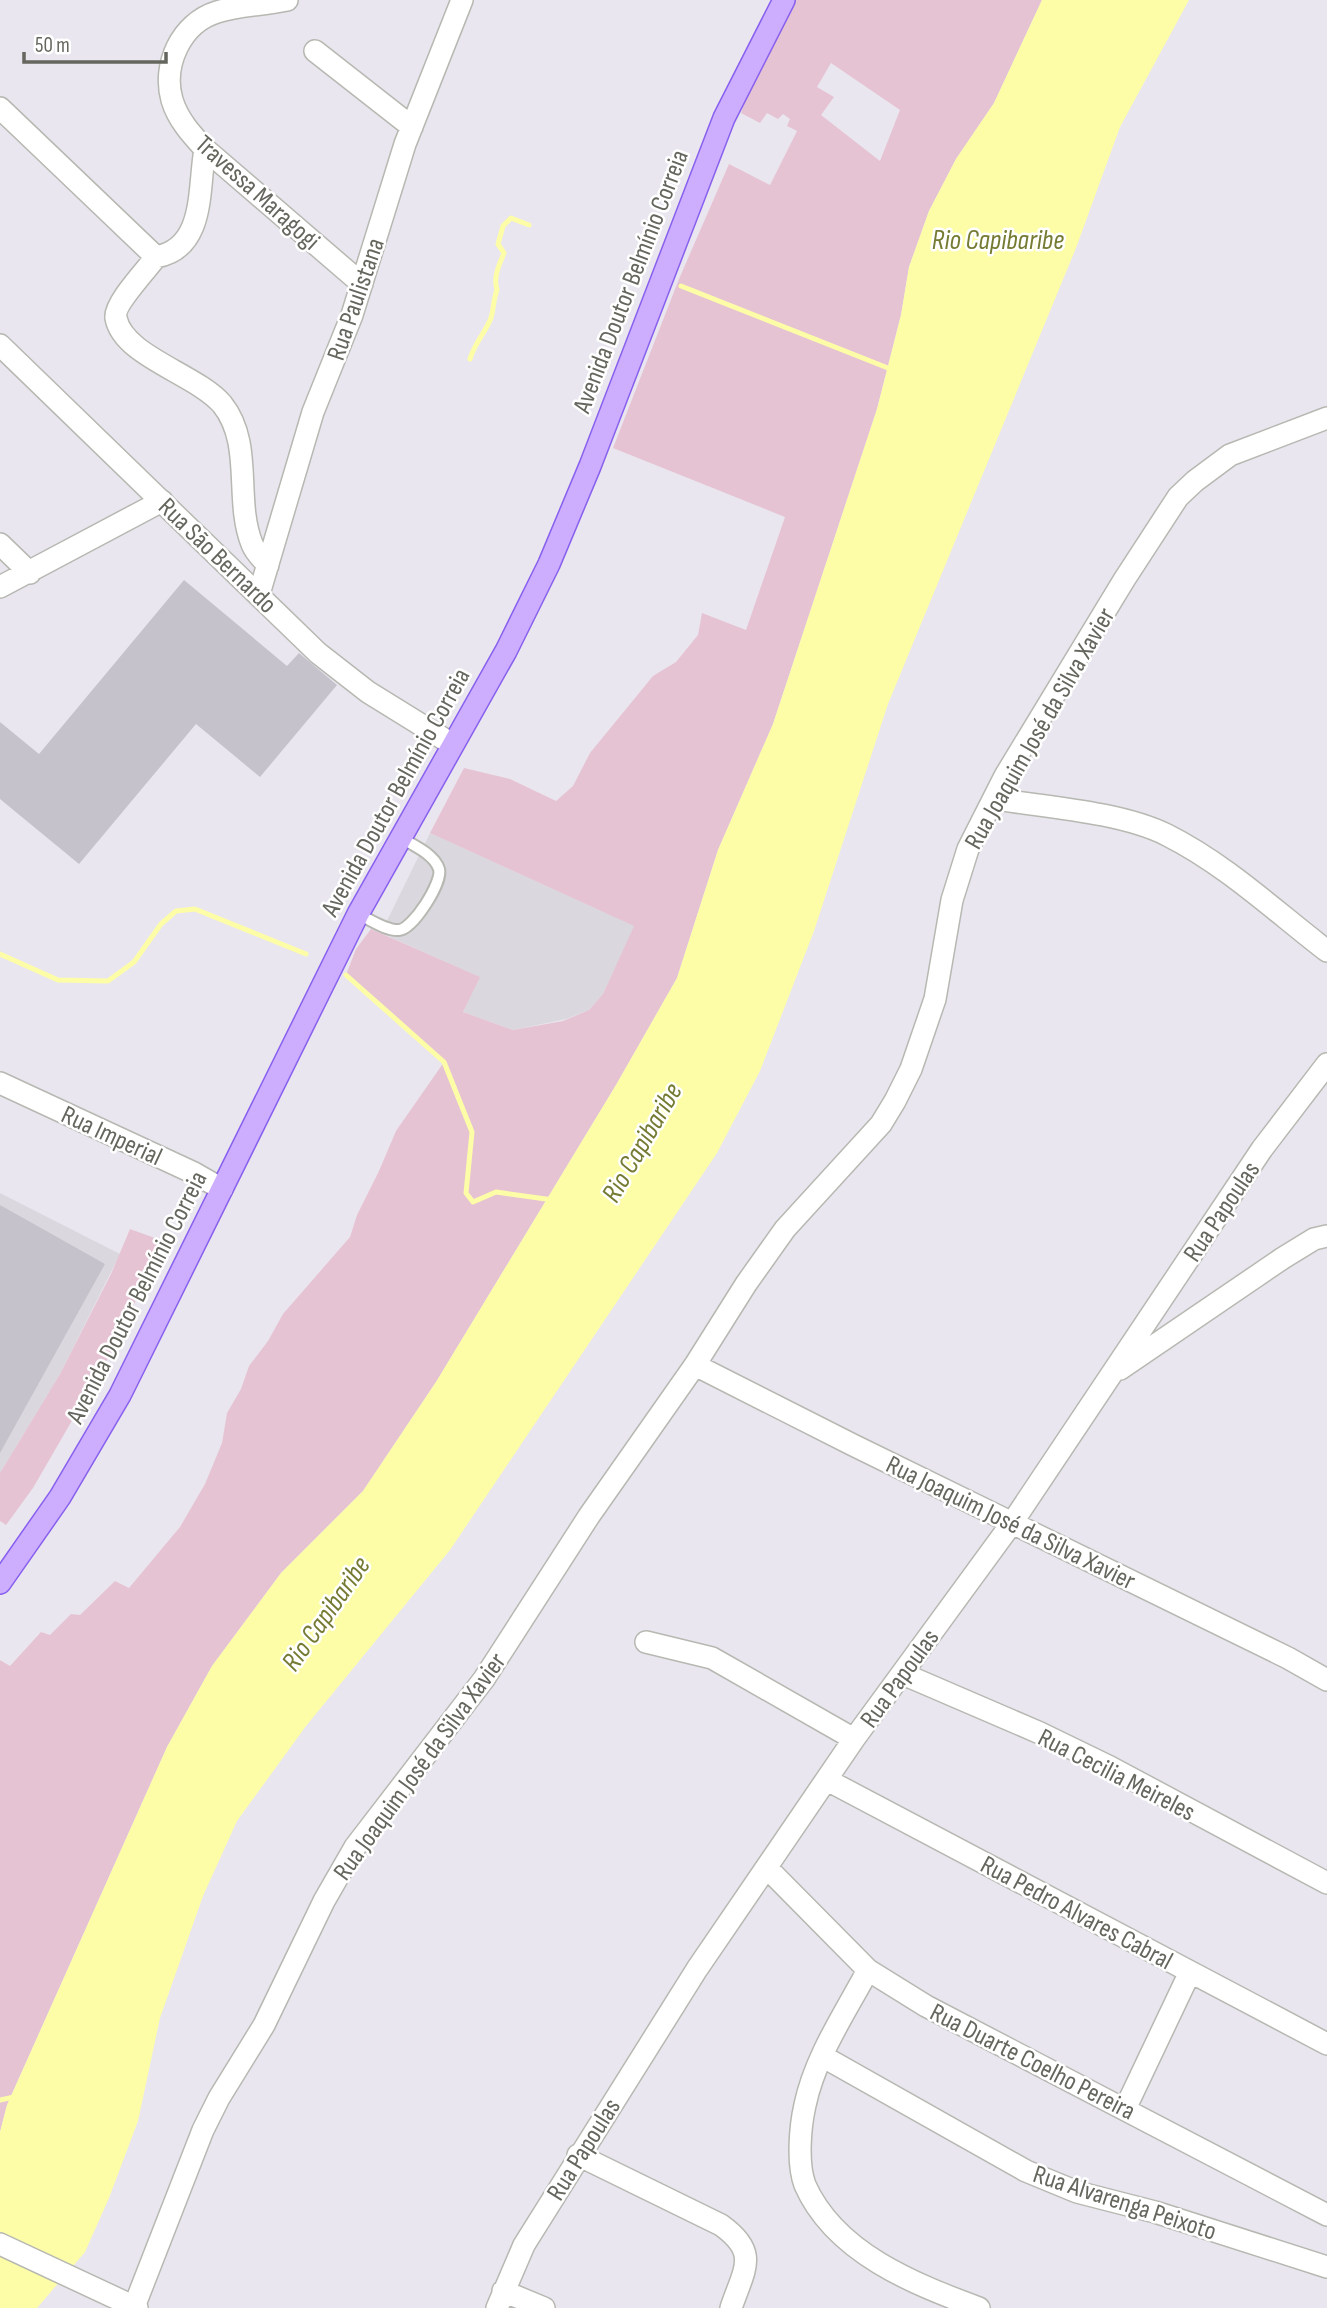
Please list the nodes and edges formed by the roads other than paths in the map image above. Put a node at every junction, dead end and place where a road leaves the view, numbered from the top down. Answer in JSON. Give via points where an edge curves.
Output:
{"nodes":[{"id":1,"x":287,"y":0,"type":"edge"},
{"id":2,"x":784,"y":0,"type":"edge"},
{"id":3,"x":461,"y":4,"type":"edge"},
{"id":4,"x":314,"y":51,"type":"dead end"},
{"id":5,"x":0,"y":108,"type":"edge"},
{"id":6,"x":412,"y":127,"type":"junction"},
{"id":7,"x":205,"y":149,"type":"junction"},
{"id":8,"x":156,"y":257,"type":"junction"},
{"id":9,"x":362,"y":284,"type":"junction"},
{"id":10,"x":0,"y":345,"type":"edge"},
{"id":11,"x":1327,"y":418,"type":"edge"},
{"id":12,"x":162,"y":501,"type":"junction"},
{"id":13,"x":0,"y":544,"type":"edge"},
{"id":14,"x":268,"y":565,"type":"junction"},
{"id":15,"x":30,"y":573,"type":"junction"},
{"id":16,"x":0,"y":587,"type":"edge"},
{"id":17,"x":259,"y":594,"type":"junction"},
{"id":18,"x":452,"y":744,"type":"junction"},
{"id":19,"x":995,"y":799,"type":"junction"},
{"id":20,"x":401,"y":838,"type":"junction"},
{"id":21,"x":358,"y":914,"type":"junction"},
{"id":22,"x":1327,"y":951,"type":"edge"},
{"id":23,"x":1327,"y":1064,"type":"edge"},
{"id":24,"x":0,"y":1083,"type":"edge"},
{"id":25,"x":222,"y":1189,"type":"junction"},
{"id":26,"x":1327,"y":1236,"type":"edge"},
{"id":27,"x":695,"y":1365,"type":"junction"},
{"id":28,"x":1111,"y":1375,"type":"junction"},
{"id":29,"x":1012,"y":1523,"type":"junction"},
{"id":30,"x":0,"y":1583,"type":"edge"},
{"id":31,"x":646,"y":1642,"type":"dead end"},
{"id":32,"x":903,"y":1674,"type":"junction"},
{"id":33,"x":1327,"y":1680,"type":"edge"},
{"id":34,"x":855,"y":1739,"type":"junction"},
{"id":35,"x":827,"y":1780,"type":"junction"},
{"id":36,"x":767,"y":1868,"type":"junction"},
{"id":37,"x":1327,"y":1883,"type":"edge"},
{"id":38,"x":868,"y":1970,"type":"junction"},
{"id":39,"x":1190,"y":1972,"type":"junction"},
{"id":40,"x":1327,"y":2044,"type":"edge"},
{"id":41,"x":822,"y":2056,"type":"junction"},
{"id":42,"x":1125,"y":2109,"type":"junction"},
{"id":43,"x":578,"y":2155,"type":"junction"},
{"id":44,"x":1327,"y":2215,"type":"edge"},
{"id":45,"x":0,"y":2244,"type":"edge"},
{"id":46,"x":1327,"y":2267,"type":"edge"},
{"id":47,"x":500,"y":2300,"type":"edge"},
{"id":48,"x":129,"y":2306,"type":"edge"},
{"id":49,"x":544,"y":2308,"type":"edge"},
{"id":50,"x":731,"y":2308,"type":"edge"},
{"id":51,"x":979,"y":2308,"type":"edge"}],
"edges":[{"from":1,"to":7,"type":"street","name":"Travessa Maragogi","via":[[216,12],[190,29],[179,44],[171,60],[172,100]]},
{"from":2,"to":18,"type":"main road","name":"Avenida Doutor Belmínio Correia","via":[[724,118],[549,564],[506,652]]},
{"from":3,"to":6,"type":"street","name":"Rua Paulistana"},
{"from":4,"to":6,"type":"street"},
{"from":5,"to":8,"type":"street"},
{"from":6,"to":9,"type":"street","name":"Rua Paulistana"},
{"from":7,"to":8,"type":"street","via":[[191,232],[179,248]]},
{"from":7,"to":9,"type":"street","name":"Travessa Maragogi"},
{"from":8,"to":14,"type":"street","via":[[115,312],[116,320],[131,343],[188,376],[222,405],[239,440],[245,521],[252,547]]},
{"from":9,"to":14,"type":"street","name":"Rua Paulistana","via":[[313,412]]},
{"from":10,"to":12,"type":"street","name":"Rua São Bernardo"},
{"from":11,"to":19,"type":"street","name":"Rua Joaquim José da Silva Xavier","via":[[1230,455],[1178,497]]},
{"from":12,"to":15,"type":"street"},
{"from":12,"to":17,"type":"street","name":"Rua São Bernardo"},
{"from":13,"to":15,"type":"street"},
{"from":14,"to":17,"type":"street","name":"Rua Paulistana"},
{"from":15,"to":16,"type":"street"},
{"from":17,"to":18,"type":"street","name":"Rua São Bernardo","via":[[318,653],[368,692]]},
{"from":18,"to":20,"type":"main road","name":"Avenida Doutor Belmínio Correia"},
{"from":19,"to":22,"type":"street","via":[[1117,818],[1165,834],[1213,862]]},
{"from":19,"to":27,"type":"street","name":"Rua Joaquim José da Silva Xavier","via":[[958,875],[936,999],[895,1101],[881,1124],[785,1229]]},
{"from":20,"to":21,"type":"main road","name":"Avenida Doutor Belmínio Correia"},
{"from":20,"to":21,"type":"lane","via":[[433,859],[439,869],[415,920],[397,930]]},
{"from":21,"to":25,"type":"main road","name":"Avenida Doutor Belmínio Correia"},
{"from":23,"to":28,"type":"street","name":"Rua Papoulas","via":[[1262,1149]]},
{"from":24,"to":25,"type":"street","name":"Rua Imperial"},
{"from":25,"to":30,"type":"main road","name":"Avenida Doutor Belmínio Correia","via":[[120,1395],[60,1497]]},
{"from":26,"to":28,"type":"street","via":[[1283,1258]]},
{"from":27,"to":29,"type":"street","name":"Rua Joaquim José da Silva Xavier"},
{"from":27,"to":48,"type":"street","name":"Rua Joaquim José da Silva Xavier","via":[[589,1516],[484,1679],[355,1847],[264,2025],[203,2130]]},
{"from":28,"to":29,"type":"street","name":"Rua Papoulas"},
{"from":29,"to":32,"type":"street","name":"Rua Papoulas"},
{"from":29,"to":33,"type":"street","name":"Rua Joaquim José da Silva Xavier"},
{"from":31,"to":34,"type":"street","via":[[712,1658]]},
{"from":32,"to":34,"type":"street","name":"Rua Papoulas"},
{"from":32,"to":37,"type":"street","name":"Rua Cecilia Meireles","via":[[1110,1767]]},
{"from":34,"to":35,"type":"street","name":"Rua Papoulas"},
{"from":35,"to":36,"type":"street","name":"Rua Papoulas"},
{"from":35,"to":39,"type":"street","name":"Rua Pedro Alvares Cabral"},
{"from":36,"to":38,"type":"street","name":"Rua Duarte Coelho Pereira"},
{"from":36,"to":43,"type":"street","name":"Rua Papoulas"},
{"from":38,"to":41,"type":"street"},
{"from":38,"to":42,"type":"street","name":"Rua Duarte Coelho Pereira","via":[[926,2006]]},
{"from":39,"to":40,"type":"street","name":"Rua Pedro Alvares Cabral"},
{"from":39,"to":42,"type":"street"},
{"from":41,"to":46,"type":"street","name":"Rua Alvarenga Peixoto","via":[[1026,2171],[1064,2187]]},
{"from":41,"to":51,"type":"street","via":[[805,2104],[799,2141],[804,2183],[824,2216],[849,2242],[889,2269]]},
{"from":42,"to":44,"type":"street","name":"Rua Duarte Coelho Pereira"},
{"from":43,"to":47,"type":"street","name":"Rua Papoulas","via":[[524,2245]]},
{"from":43,"to":50,"type":"street","via":[[736,2236],[745,2248],[746,2260]]},
{"from":45,"to":48,"type":"street"},
{"from":47,"to":49,"type":"street"}]}
